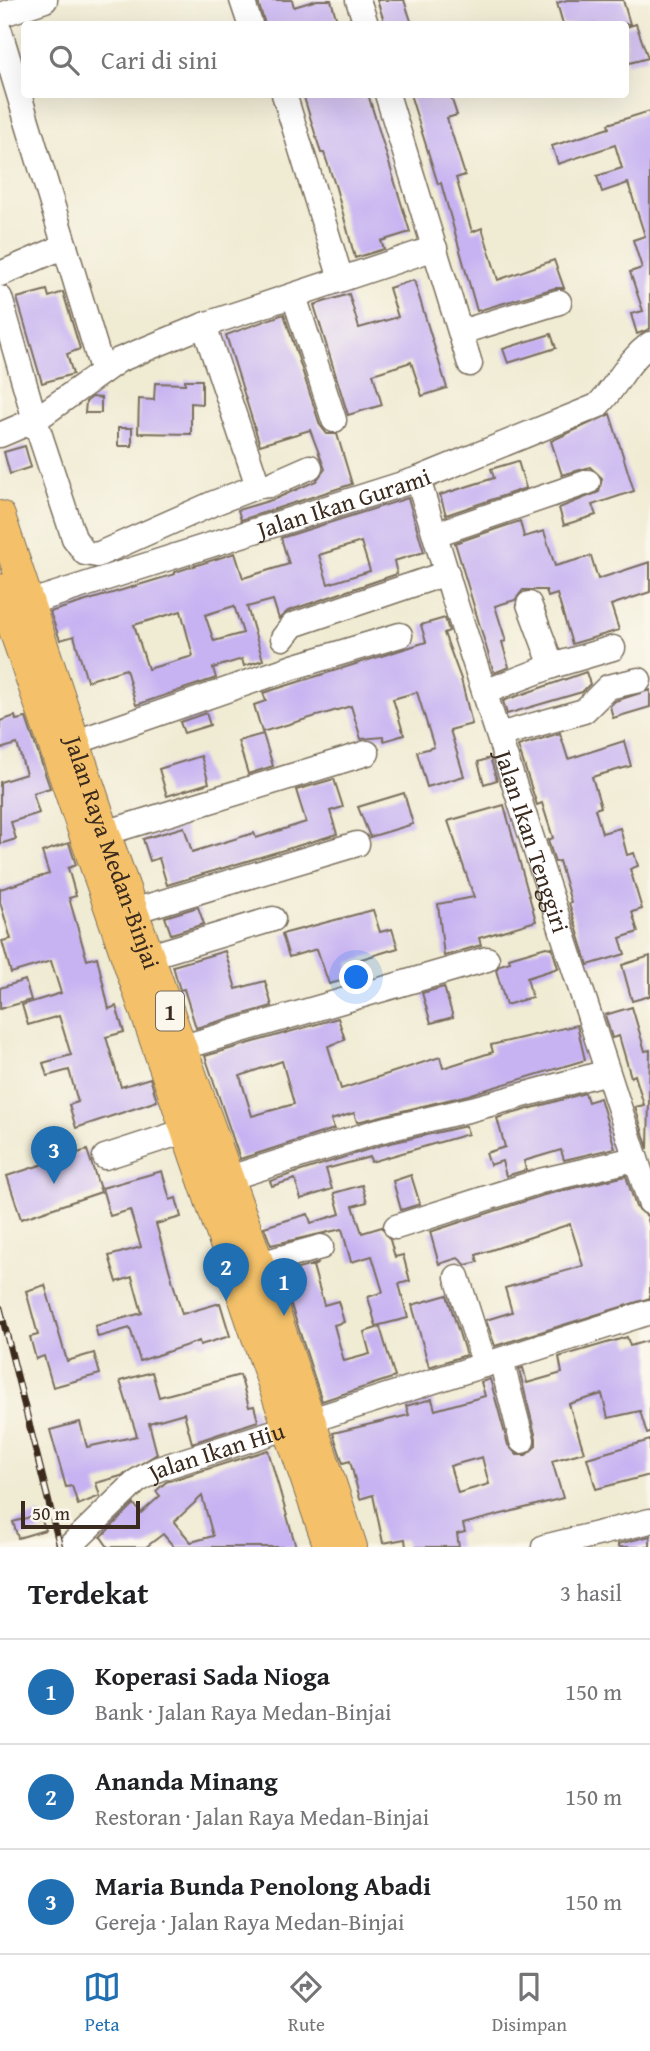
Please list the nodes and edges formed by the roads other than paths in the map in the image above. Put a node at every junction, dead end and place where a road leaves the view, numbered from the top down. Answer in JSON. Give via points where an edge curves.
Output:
{"nodes":[{"id":1,"x":45,"y":0,"type":"edge"},
{"id":2,"x":242,"y":0,"type":"edge"},
{"id":3,"x":358,"y":0,"type":"edge"},
{"id":4,"x":0,"y":15,"type":"edge"},
{"id":5,"x":249,"y":21,"type":"edge"},
{"id":6,"x":365,"y":21,"type":"edge"},
{"id":7,"x":0,"y":32,"type":"edge"},
{"id":8,"x":285,"y":98,"type":"edge"},
{"id":9,"x":388,"y":98,"type":"edge"},
{"id":10,"x":65,"y":246,"type":"junction"},
{"id":11,"x":435,"y":248,"type":"junction"},
{"id":12,"x":0,"y":274,"type":"edge"},
{"id":13,"x":341,"y":279,"type":"junction"},
{"id":14,"x":294,"y":296,"type":"junction"},
{"id":15,"x":0,"y":298,"type":"edge"},
{"id":16,"x":559,"y":302,"type":"dead end"},
{"id":17,"x":204,"y":325,"type":"junction"},
{"id":18,"x":461,"y":332,"type":"junction"},
{"id":19,"x":650,"y":344,"type":"edge"},
{"id":20,"x":470,"y":364,"type":"dead end"},
{"id":21,"x":102,"y":369,"type":"junction"},
{"id":22,"x":35,"y":420,"type":"junction"},
{"id":23,"x":334,"y":420,"type":"dead end"},
{"id":24,"x":0,"y":435,"type":"edge"},
{"id":25,"x":310,"y":467,"type":"dead end"},
{"id":26,"x":418,"y":479,"type":"junction"},
{"id":27,"x":588,"y":482,"type":"dead end"},
{"id":28,"x":258,"y":486,"type":"junction"},
{"id":29,"x":0,"y":516,"type":"edge"},
{"id":30,"x":436,"y":534,"type":"junction"},
{"id":31,"x":447,"y":573,"type":"junction"},
{"id":32,"x":12,"y":600,"type":"edge"},
{"id":33,"x":529,"y":604,"type":"dead end"},
{"id":34,"x":400,"y":635,"type":"dead end"},
{"id":35,"x":283,"y":638,"type":"dead end"},
{"id":36,"x":613,"y":648,"type":"dead end"},
{"id":37,"x":552,"y":666,"type":"junction"},
{"id":38,"x":639,"y":680,"type":"dead end"},
{"id":39,"x":485,"y":692,"type":"junction"},
{"id":40,"x":499,"y":735,"type":"junction"},
{"id":41,"x":76,"y":742,"type":"junction"},
{"id":42,"x":367,"y":753,"type":"dead end"},
{"id":43,"x":105,"y":833,"type":"junction"},
{"id":44,"x":357,"y":844,"type":"dead end"},
{"id":45,"x":133,"y":911,"type":"junction"},
{"id":46,"x":273,"y":919,"type":"dead end"},
{"id":47,"x":150,"y":956,"type":"junction"},
{"id":48,"x":487,"y":959,"type":"dead end"},
{"id":49,"x":183,"y":1047,"type":"junction"},
{"id":50,"x":607,"y":1072,"type":"junction"},
{"id":51,"x":185,"y":1131,"type":"junction"},
{"id":52,"x":105,"y":1157,"type":"dead end"},
{"id":53,"x":635,"y":1159,"type":"junction"},
{"id":54,"x":226,"y":1179,"type":"junction"},
{"id":55,"x":650,"y":1202,"type":"edge"},
{"id":56,"x":396,"y":1227,"type":"dead end"},
{"id":57,"x":321,"y":1247,"type":"dead end"},
{"id":58,"x":259,"y":1264,"type":"junction"},
{"id":59,"x":457,"y":1277,"type":"dead end"},
{"id":60,"x":650,"y":1312,"type":"edge"},
{"id":61,"x":493,"y":1362,"type":"junction"},
{"id":62,"x":297,"y":1423,"type":"junction"},
{"id":63,"x":522,"y":1441,"type":"dead end"},
{"id":64,"x":650,"y":1521,"type":"edge"},
{"id":65,"x":76,"y":1544,"type":"edge"},
{"id":66,"x":330,"y":1546,"type":"edge"},
{"id":67,"x":544,"y":1547,"type":"edge"}],
"edges":[{"from":1,"to":4,"type":"street"},
{"from":2,"to":5,"type":"street"},
{"from":3,"to":6,"type":"street"},
{"from":7,"to":10,"type":"street"},
{"from":8,"to":13,"type":"street"},
{"from":9,"to":11,"type":"street"},
{"from":10,"to":12,"type":"street"},
{"from":10,"to":21,"type":"street"},
{"from":11,"to":13,"type":"street"},
{"from":11,"to":18,"type":"street"},
{"from":13,"to":14,"type":"street"},
{"from":14,"to":17,"type":"street"},
{"from":14,"to":23,"type":"street"},
{"from":15,"to":22,"type":"street"},
{"from":16,"to":18,"type":"street"},
{"from":17,"to":21,"type":"street"},
{"from":17,"to":28,"type":"street"},
{"from":18,"to":20,"type":"street"},
{"from":19,"to":26,"type":"street","name":"Jalan Ikan Gurami","via":[[622,370],[617,386],[597,406]]},
{"from":21,"to":22,"type":"street"},
{"from":22,"to":24,"type":"street"},
{"from":22,"to":28,"type":"street","via":[[74,538],[85,553],[97,555]]},
{"from":25,"to":28,"type":"street"},
{"from":26,"to":30,"type":"street","name":"Jalan Ikan Tenggiri"},
{"from":26,"to":32,"type":"street","name":"Jalan Ikan Gurami"},
{"from":27,"to":30,"type":"street"},
{"from":29,"to":32,"type":"main road","name":"Jalan Raya Medan-Binjai","number":"1"},
{"from":30,"to":31,"type":"street","name":"Jalan Ikan Tenggiri"},
{"from":31,"to":35,"type":"street","via":[[293,625]]},
{"from":31,"to":39,"type":"street","name":"Jalan Ikan Tenggiri"},
{"from":32,"to":41,"type":"main road","name":"Jalan Raya Medan-Binjai","number":"1"},
{"from":32,"to":51,"type":"main road","name":"Jalan Raya Medan-Binjai","number":"1"},
{"from":33,"to":37,"type":"street"},
{"from":34,"to":41,"type":"street"},
{"from":36,"to":37,"type":"street"},
{"from":37,"to":39,"type":"street"},
{"from":38,"to":40,"type":"street","via":[[608,687],[584,711]]},
{"from":39,"to":40,"type":"street","name":"Jalan Ikan Tenggiri"},
{"from":40,"to":50,"type":"street","name":"Jalan Ikan Tenggiri"},
{"from":41,"to":43,"type":"main road","name":"Jalan Raya Medan-Binjai","number":"1"},
{"from":42,"to":43,"type":"street"},
{"from":43,"to":45,"type":"main road","name":"Jalan Raya Medan-Binjai","number":"1"},
{"from":44,"to":45,"type":"street"},
{"from":45,"to":47,"type":"main road","name":"Jalan Raya Medan-Binjai","number":"1"},
{"from":46,"to":47,"type":"street"},
{"from":47,"to":49,"type":"main road","name":"Jalan Raya Medan-Binjai","number":"1"},
{"from":48,"to":49,"type":"street"},
{"from":49,"to":54,"type":"main road","name":"Jalan Raya Medan-Binjai","number":"1"},
{"from":50,"to":53,"type":"street","name":"Jalan Ikan Tenggiri"},
{"from":50,"to":54,"type":"street","via":[[378,1130]]},
{"from":51,"to":52,"type":"street"},
{"from":51,"to":62,"type":"main road","name":"Jalan Raya Medan-Binjai","number":"1"},
{"from":53,"to":55,"type":"street","name":"Jalan Ikan Tenggiri"},
{"from":53,"to":56,"type":"street","via":[[540,1181]]},
{"from":54,"to":58,"type":"main road","name":"Jalan Raya Medan-Binjai","number":"1"},
{"from":57,"to":58,"type":"street"},
{"from":58,"to":62,"type":"main road","name":"Jalan Raya Medan-Binjai","number":"1"},
{"from":59,"to":61,"type":"street"},
{"from":60,"to":61,"type":"street","name":"Jalan Ikan Hiu"},
{"from":61,"to":62,"type":"street","name":"Jalan Ikan Hiu"},
{"from":61,"to":63,"type":"street"},
{"from":62,"to":65,"type":"street","name":"Jalan Ikan Hiu","via":[[158,1469],[137,1481]]},
{"from":62,"to":66,"type":"main road","name":"Jalan Raya Medan-Binjai","number":"1"},
{"from":64,"to":67,"type":"street"}]}
